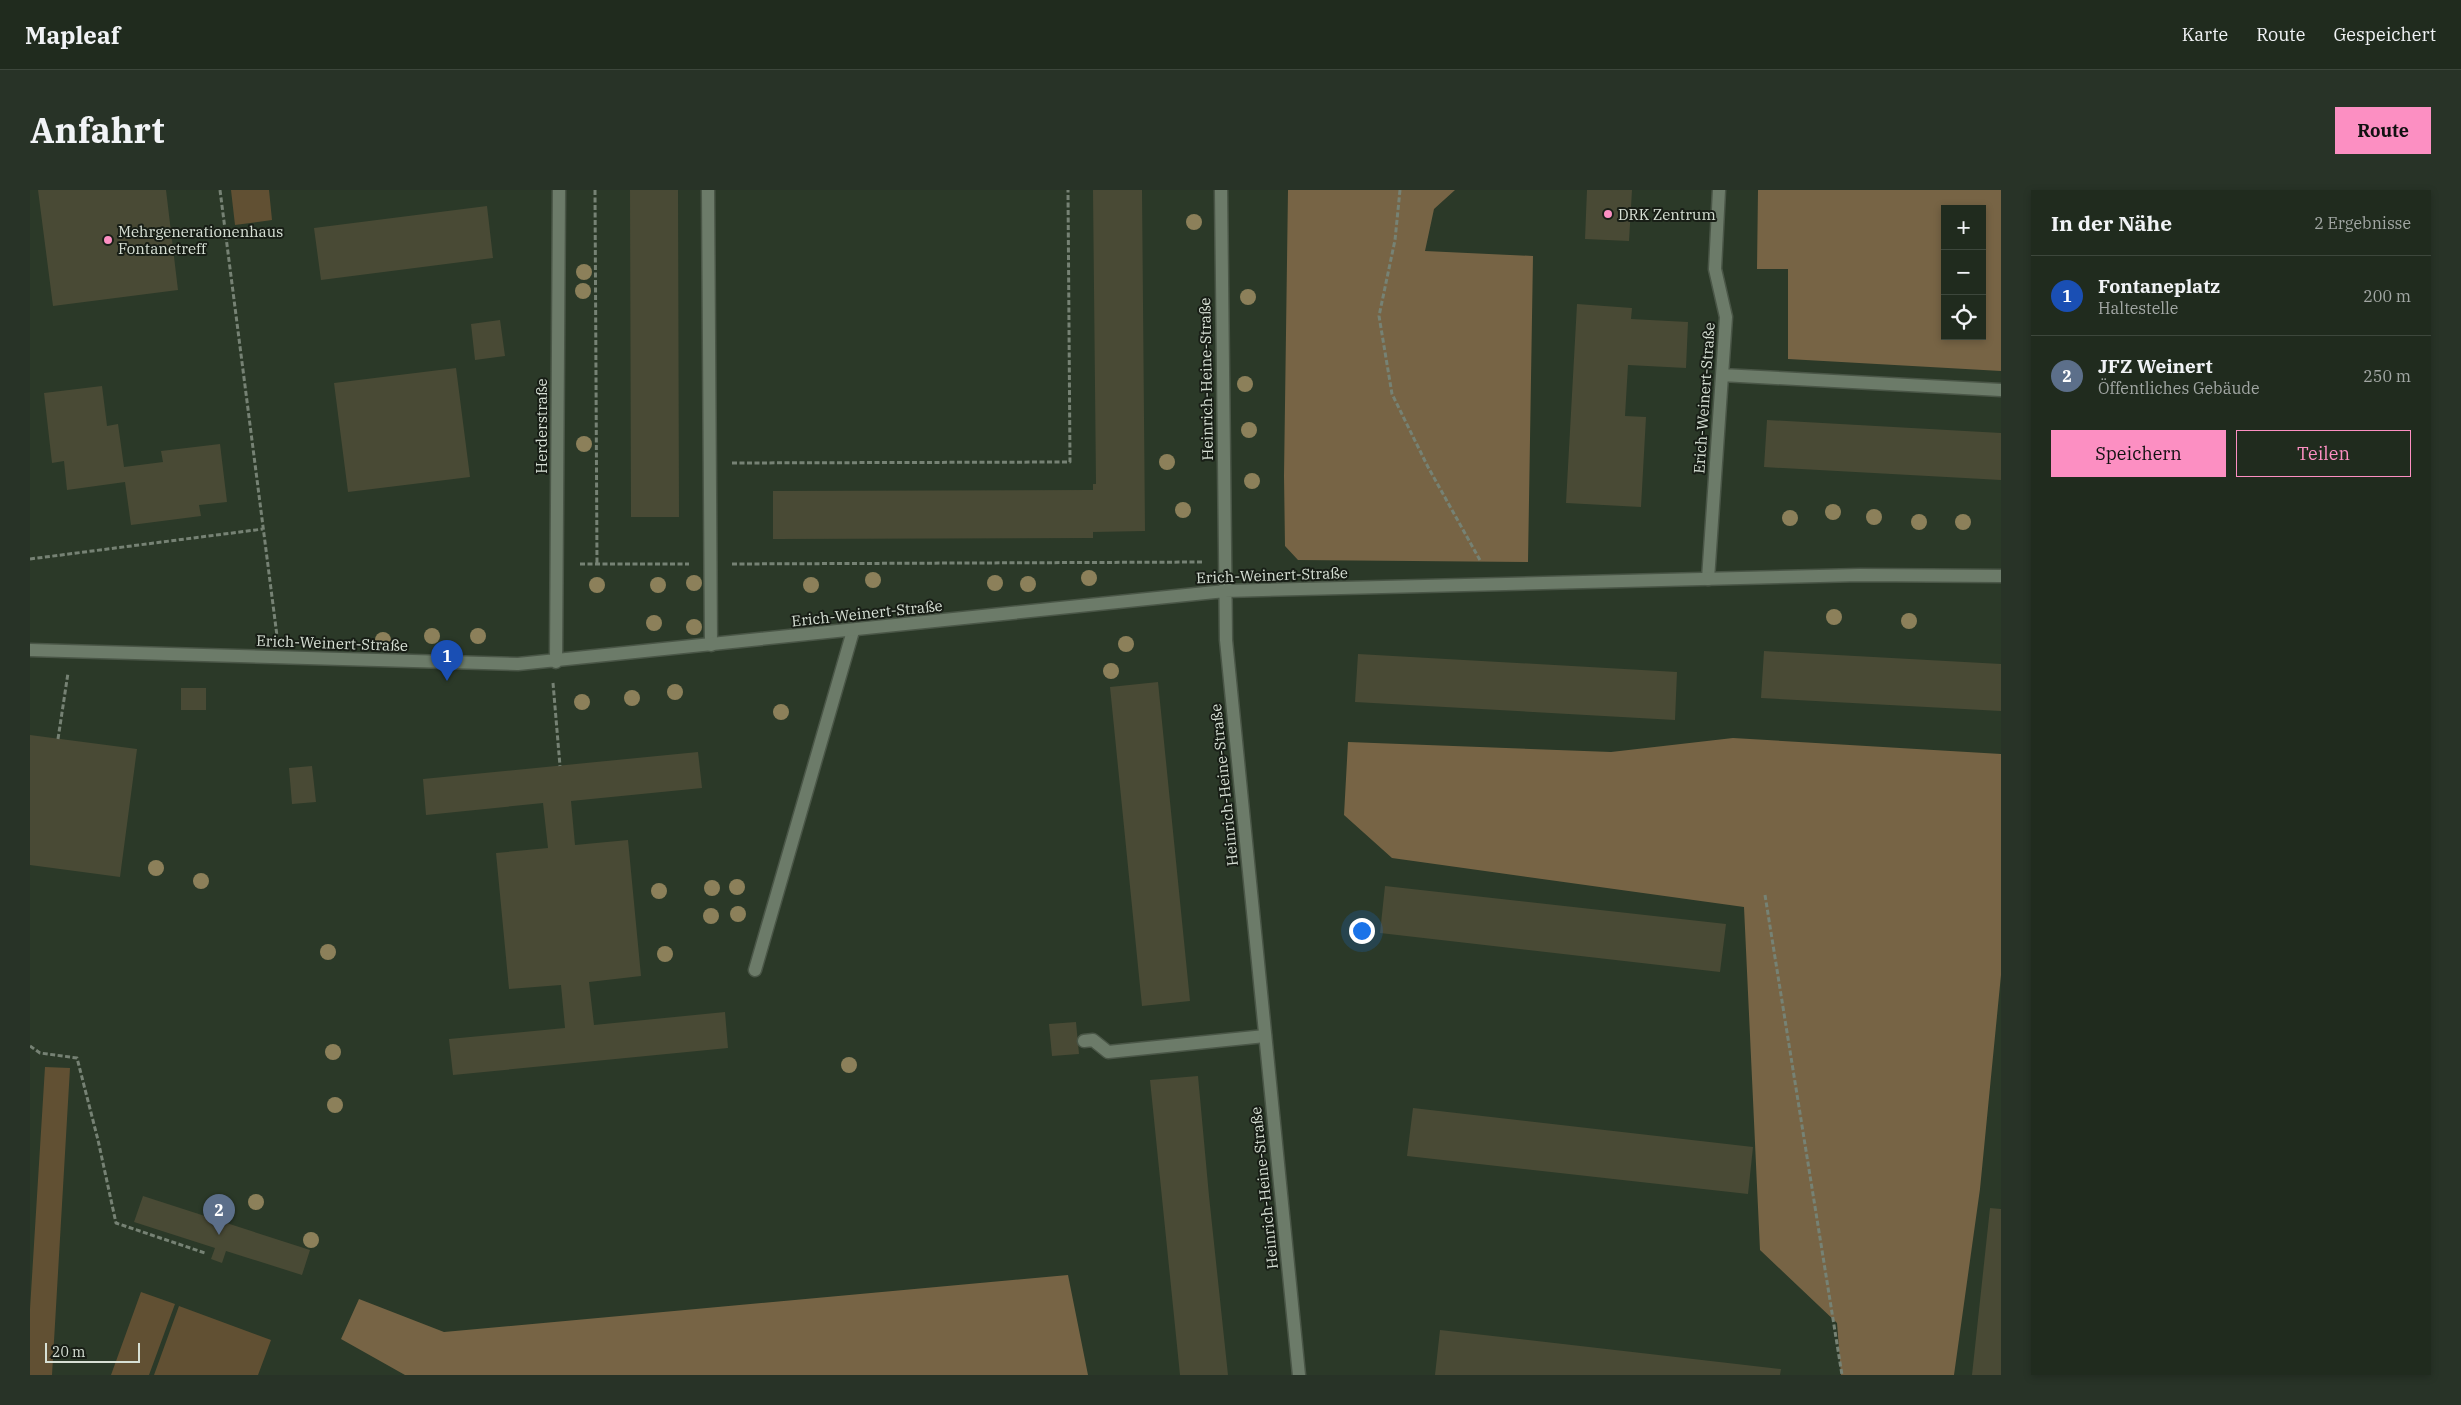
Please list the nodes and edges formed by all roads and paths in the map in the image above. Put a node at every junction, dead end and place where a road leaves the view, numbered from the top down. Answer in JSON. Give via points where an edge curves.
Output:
{"nodes":[{"id":1,"x":220,"y":190,"type":"edge"},
{"id":2,"x":559,"y":190,"type":"edge"},
{"id":3,"x":596,"y":190,"type":"edge"},
{"id":4,"x":708,"y":190,"type":"edge"},
{"id":5,"x":1068,"y":190,"type":"edge"},
{"id":6,"x":1221,"y":190,"type":"edge"},
{"id":7,"x":1400,"y":190,"type":"edge"},
{"id":8,"x":1720,"y":190,"type":"edge"},
{"id":9,"x":1722,"y":375,"type":"junction"},
{"id":10,"x":2001,"y":390,"type":"edge"},
{"id":11,"x":709,"y":464,"type":"junction"},
{"id":12,"x":263,"y":529,"type":"junction"},
{"id":13,"x":30,"y":559,"type":"edge"},
{"id":14,"x":1224,"y":562,"type":"junction"},
{"id":15,"x":557,"y":564,"type":"junction"},
{"id":16,"x":597,"y":564,"type":"junction"},
{"id":17,"x":710,"y":564,"type":"junction"},
{"id":18,"x":2001,"y":576,"type":"edge"},
{"id":19,"x":1708,"y":579,"type":"junction"},
{"id":20,"x":1494,"y":585,"type":"junction"},
{"id":21,"x":1225,"y":591,"type":"junction"},
{"id":22,"x":853,"y":630,"type":"junction"},
{"id":23,"x":710,"y":646,"type":"junction"},
{"id":24,"x":30,"y":650,"type":"edge"},
{"id":25,"x":71,"y":651,"type":"junction"},
{"id":26,"x":280,"y":658,"type":"junction"},
{"id":27,"x":556,"y":662,"type":"junction"},
{"id":28,"x":554,"y":701,"type":"dead end"},
{"id":29,"x":58,"y":739,"type":"dead end"},
{"id":30,"x":560,"y":766,"type":"dead end"},
{"id":31,"x":1765,"y":895,"type":"dead end"},
{"id":32,"x":755,"y":970,"type":"dead end"},
{"id":33,"x":1265,"y":1036,"type":"junction"},
{"id":34,"x":1084,"y":1040,"type":"dead end"},
{"id":35,"x":30,"y":1046,"type":"edge"},
{"id":36,"x":205,"y":1253,"type":"dead end"},
{"id":37,"x":1299,"y":1375,"type":"edge"},
{"id":38,"x":1842,"y":1375,"type":"edge"}],
"edges":[{"from":1,"to":12,"type":"path"},
{"from":2,"to":15,"type":"street","name":"Herderstraße"},
{"from":3,"to":16,"type":"path"},
{"from":4,"to":11,"type":"street"},
{"from":5,"to":11,"type":"path","via":[[1070,462]]},
{"from":6,"to":14,"type":"street","name":"Heinrich-Heine-Straße"},
{"from":7,"to":20,"type":"path","via":[[1395,240],[1379,316],[1392,394],[1428,467]]},
{"from":8,"to":9,"type":"street","name":"Erich-Weinert-Straße","via":[[1715,270],[1726,317]]},
{"from":9,"to":10,"type":"street"},
{"from":9,"to":19,"type":"street","name":"Erich-Weinert-Straße"},
{"from":11,"to":17,"type":"street"},
{"from":12,"to":13,"type":"path"},
{"from":12,"to":26,"type":"path"},
{"from":14,"to":17,"type":"path"},
{"from":14,"to":21,"type":"street","name":"Heinrich-Heine-Straße"},
{"from":15,"to":16,"type":"path"},
{"from":15,"to":27,"type":"street","name":"Herderstraße"},
{"from":16,"to":17,"type":"path"},
{"from":17,"to":23,"type":"street"},
{"from":18,"to":19,"type":"street","name":"Erich-Weinert-Straße"},
{"from":19,"to":20,"type":"street","name":"Erich-Weinert-Straße"},
{"from":20,"to":21,"type":"street","name":"Erich-Weinert-Straße"},
{"from":21,"to":22,"type":"street","name":"Erich-Weinert-Straße"},
{"from":21,"to":33,"type":"street","name":"Heinrich-Heine-Straße","via":[[1226,640]]},
{"from":22,"to":23,"type":"street","name":"Erich-Weinert-Straße"},
{"from":22,"to":32,"type":"street"},
{"from":23,"to":27,"type":"street","name":"Erich-Weinert-Straße"},
{"from":24,"to":25,"type":"street","name":"Erich-Weinert-Straße"},
{"from":25,"to":26,"type":"street","name":"Erich-Weinert-Straße"},
{"from":25,"to":29,"type":"path"},
{"from":26,"to":27,"type":"street","name":"Erich-Weinert-Straße","via":[[486,665]]},
{"from":28,"to":30,"type":"path"},
{"from":31,"to":38,"type":"path"},
{"from":33,"to":34,"type":"street","via":[[1108,1052],[1093,1040]]},
{"from":33,"to":37,"type":"street","name":"Heinrich-Heine-Straße"},
{"from":35,"to":36,"type":"path","via":[[40,1053],[77,1058],[116,1223]]}]}
